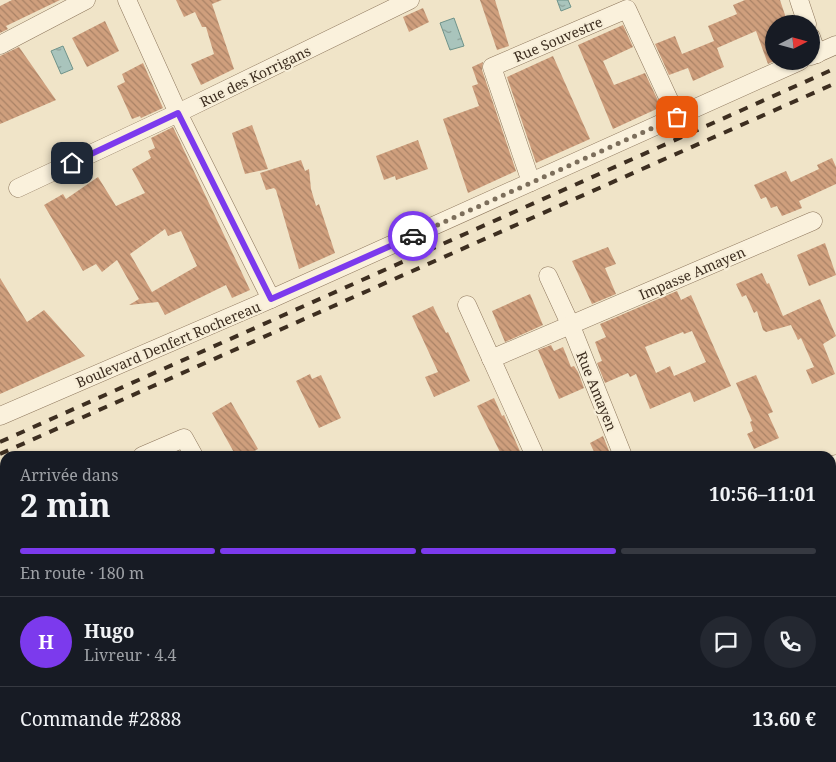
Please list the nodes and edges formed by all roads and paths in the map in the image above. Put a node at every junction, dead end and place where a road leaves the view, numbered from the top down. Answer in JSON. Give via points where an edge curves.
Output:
{"nodes":[{"id":1,"x":86,"y":0,"type":"edge"},
{"id":2,"x":127,"y":0,"type":"edge"},
{"id":3,"x":410,"y":0,"type":"edge"},
{"id":4,"x":799,"y":0,"type":"edge"},
{"id":5,"x":804,"y":15,"type":"edge"},
{"id":6,"x":0,"y":45,"type":"edge"},
{"id":7,"x":836,"y":45,"type":"edge"},
{"id":8,"x":820,"y":48,"type":"edge"},
{"id":9,"x":780,"y":70,"type":"edge"},
{"id":10,"x":178,"y":113,"type":"junction"},
{"id":11,"x":677,"y":117,"type":"junction"},
{"id":12,"x":531,"y":182,"type":"junction"},
{"id":13,"x":18,"y":188,"type":"dead end"},
{"id":14,"x":813,"y":221,"type":"dead end"},
{"id":15,"x":548,"y":276,"type":"dead end"},
{"id":16,"x":271,"y":299,"type":"junction"},
{"id":17,"x":467,"y":304,"type":"dead end"},
{"id":18,"x":571,"y":326,"type":"junction"},
{"id":19,"x":491,"y":359,"type":"junction"},
{"id":20,"x":0,"y":416,"type":"edge"},
{"id":21,"x":154,"y":451,"type":"edge"},
{"id":22,"x":191,"y":451,"type":"edge"},
{"id":23,"x":534,"y":451,"type":"edge"},
{"id":24,"x":621,"y":451,"type":"edge"}],
"edges":[{"from":1,"to":6,"type":"street"},
{"from":2,"to":10,"type":"street"},
{"from":3,"to":10,"type":"street","name":"Rue des Korrigans"},
{"from":4,"to":5,"type":"street"},
{"from":7,"to":8,"type":"street"},
{"from":9,"to":11,"type":"street","name":"Boulevard Denfert Rochereau"},
{"from":10,"to":13,"type":"street","name":"Rue des Korrigans"},
{"from":10,"to":16,"type":"street"},
{"from":11,"to":12,"type":"street","name":"Boulevard Denfert Rochereau"},
{"from":11,"to":12,"type":"street","name":"Rue Souvestre","via":[[626,9],[492,67]]},
{"from":12,"to":16,"type":"street","name":"Boulevard Denfert Rochereau"},
{"from":14,"to":18,"type":"street","name":"Impasse Amayen"},
{"from":15,"to":18,"type":"street","name":"Rue Amayen"},
{"from":16,"to":20,"type":"street","name":"Boulevard Denfert Rochereau"},
{"from":17,"to":19,"type":"street"},
{"from":18,"to":19,"type":"street"},
{"from":18,"to":24,"type":"street","name":"Rue Amayen"},
{"from":19,"to":23,"type":"street"},
{"from":21,"to":22,"type":"street","via":[[184,438]]}]}
